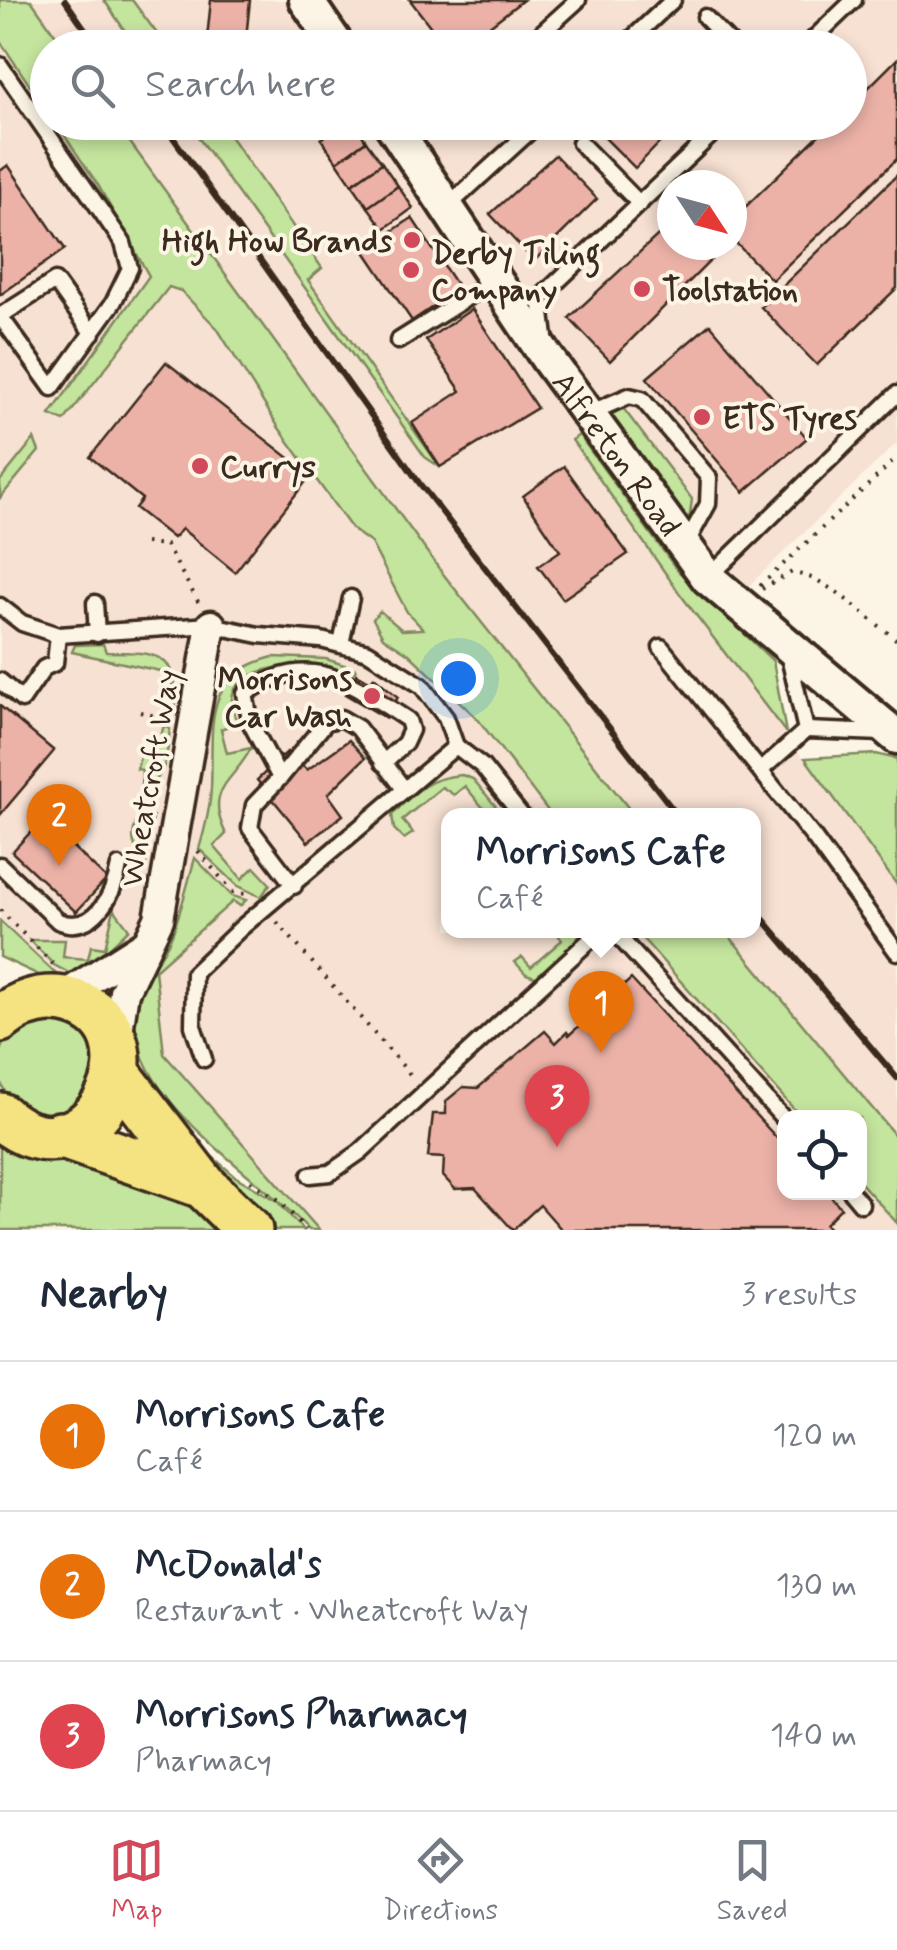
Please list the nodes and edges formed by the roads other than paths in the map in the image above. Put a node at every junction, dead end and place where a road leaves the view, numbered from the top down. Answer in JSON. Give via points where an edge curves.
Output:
{"nodes":[{"id":1,"x":306,"y":0,"type":"edge"},
{"id":2,"x":578,"y":0,"type":"edge"},
{"id":3,"x":673,"y":0,"type":"edge"},
{"id":4,"x":854,"y":0,"type":"edge"},
{"id":5,"x":705,"y":17,"type":"dead end"},
{"id":6,"x":327,"y":30,"type":"edge"},
{"id":7,"x":545,"y":30,"type":"edge"},
{"id":8,"x":641,"y":30,"type":"edge"},
{"id":9,"x":717,"y":30,"type":"edge"},
{"id":10,"x":823,"y":30,"type":"edge"},
{"id":11,"x":0,"y":65,"type":"edge"},
{"id":12,"x":30,"y":108,"type":"edge"},
{"id":13,"x":52,"y":140,"type":"edge"},
{"id":14,"x":402,"y":140,"type":"edge"},
{"id":15,"x":521,"y":140,"type":"edge"},
{"id":16,"x":706,"y":140,"type":"edge"},
{"id":17,"x":580,"y":143,"type":"dead end"},
{"id":18,"x":640,"y":204,"type":"junction"},
{"id":19,"x":447,"y":208,"type":"junction"},
{"id":20,"x":495,"y":280,"type":"junction"},
{"id":21,"x":92,"y":332,"type":"junction"},
{"id":22,"x":398,"y":341,"type":"dead end"},
{"id":23,"x":547,"y":358,"type":"junction"},
{"id":24,"x":897,"y":394,"type":"edge"},
{"id":25,"x":587,"y":414,"type":"junction"},
{"id":26,"x":684,"y":549,"type":"junction"},
{"id":27,"x":708,"y":578,"type":"junction"},
{"id":28,"x":351,"y":598,"type":"dead end"},
{"id":29,"x":95,"y":604,"type":"dead end"},
{"id":30,"x":0,"y":606,"type":"edge"},
{"id":31,"x":211,"y":625,"type":"junction"},
{"id":32,"x":96,"y":634,"type":"junction"},
{"id":33,"x":58,"y":635,"type":"junction"},
{"id":34,"x":341,"y":644,"type":"junction"},
{"id":35,"x":661,"y":647,"type":"dead end"},
{"id":36,"x":787,"y":647,"type":"junction"},
{"id":37,"x":0,"y":681,"type":"edge"},
{"id":38,"x":806,"y":730,"type":"junction"},
{"id":39,"x":895,"y":735,"type":"edge"},
{"id":40,"x":456,"y":746,"type":"junction"},
{"id":41,"x":384,"y":764,"type":"junction"},
{"id":42,"x":760,"y":770,"type":"junction"},
{"id":43,"x":280,"y":778,"type":"junction"},
{"id":44,"x":404,"y":789,"type":"junction"},
{"id":45,"x":516,"y":808,"type":"edge"},
{"id":46,"x":0,"y":864,"type":"edge"},
{"id":47,"x":120,"y":866,"type":"dead end"},
{"id":48,"x":294,"y":886,"type":"junction"},
{"id":49,"x":593,"y":938,"type":"edge"},
{"id":50,"x":621,"y":938,"type":"edge"},
{"id":51,"x":150,"y":941,"type":"junction"},
{"id":52,"x":897,"y":952,"type":"edge"},
{"id":53,"x":0,"y":972,"type":"edge"},
{"id":54,"x":47,"y":1000,"type":"edge"},
{"id":55,"x":204,"y":1059,"type":"dead end"},
{"id":56,"x":116,"y":1062,"type":"junction"},
{"id":57,"x":777,"y":1112,"type":"edge"},
{"id":58,"x":0,"y":1116,"type":"edge"},
{"id":59,"x":60,"y":1136,"type":"junction"},
{"id":60,"x":310,"y":1174,"type":"dead end"},
{"id":61,"x":203,"y":1185,"type":"junction"},
{"id":62,"x":249,"y":1230,"type":"edge"}],
"edges":[{"from":1,"to":6,"type":"street"},
{"from":2,"to":7,"type":"lane"},
{"from":3,"to":8,"type":"lane"},
{"from":4,"to":10,"type":"lane"},
{"from":5,"to":9,"type":"lane"},
{"from":11,"to":12,"type":"lane"},
{"from":13,"to":21,"type":"lane","via":[[123,242],[130,268]]},
{"from":14,"to":19,"type":"street","name":"Alfreton Road"},
{"from":15,"to":19,"type":"lane"},
{"from":16,"to":18,"type":"lane"},
{"from":17,"to":18,"type":"lane"},
{"from":18,"to":23,"type":"lane","via":[[540,298]]},
{"from":19,"to":20,"type":"street","name":"Alfreton Road"},
{"from":20,"to":22,"type":"lane"},
{"from":20,"to":23,"type":"street","name":"Alfreton Road"},
{"from":21,"to":21,"type":"lane","via":[[54,281],[0,316],[52,388]]},
{"from":23,"to":25,"type":"street","name":"Alfreton Road"},
{"from":24,"to":27,"type":"lane"},
{"from":25,"to":26,"type":"street","name":"Alfreton Road"},
{"from":25,"to":26,"type":"lane","via":[[629,396],[642,399],[709,478],[708,504]]},
{"from":26,"to":27,"type":"street","name":"Alfreton Road"},
{"from":27,"to":36,"type":"street","name":"Alfreton Road"},
{"from":28,"to":34,"type":"lane"},
{"from":29,"to":32,"type":"lane"},
{"from":30,"to":33,"type":"lane","via":[[22,623]]},
{"from":31,"to":32,"type":"lane"},
{"from":31,"to":34,"type":"lane"},
{"from":31,"to":51,"type":"street","name":"Wheatcroft Way"},
{"from":32,"to":33,"type":"lane"},
{"from":33,"to":37,"type":"lane","via":[[56,663],[44,668],[22,700]]},
{"from":34,"to":40,"type":"lane","via":[[382,658],[422,686],[446,718]]},
{"from":35,"to":42,"type":"lane"},
{"from":36,"to":38,"type":"lane"},
{"from":36,"to":39,"type":"street","name":"Alfreton Road"},
{"from":38,"to":39,"type":"lane"},
{"from":38,"to":42,"type":"lane"},
{"from":40,"to":44,"type":"lane"},
{"from":40,"to":45,"type":"lane"},
{"from":41,"to":43,"type":"lane","via":[[358,728],[341,718],[326,722]]},
{"from":41,"to":43,"type":"lane","via":[[405,743],[408,720],[310,669],[274,674],[246,694],[251,724]]},
{"from":41,"to":44,"type":"lane"},
{"from":42,"to":52,"type":"lane"},
{"from":43,"to":48,"type":"lane","via":[[254,806],[250,828]]},
{"from":44,"to":48,"type":"lane"},
{"from":46,"to":47,"type":"lane","via":[[68,924],[105,906]]},
{"from":48,"to":55,"type":"lane","via":[[194,973],[193,1026]]},
{"from":49,"to":60,"type":"lane","via":[[360,1152],[330,1172]]},
{"from":50,"to":57,"type":"lane"},
{"from":51,"to":54,"type":"street"},
{"from":51,"to":56,"type":"street","name":"Wheatcroft Way","via":[[120,1004]]},
{"from":53,"to":54,"type":"highway"},
{"from":54,"to":56,"type":"highway","via":[[95,1016]]},
{"from":56,"to":59,"type":"highway","via":[[99,1114]]},
{"from":56,"to":61,"type":"highway"},
{"from":58,"to":59,"type":"highway","via":[[24,1132]]},
{"from":59,"to":61,"type":"highway"},
{"from":61,"to":62,"type":"highway"}]}
